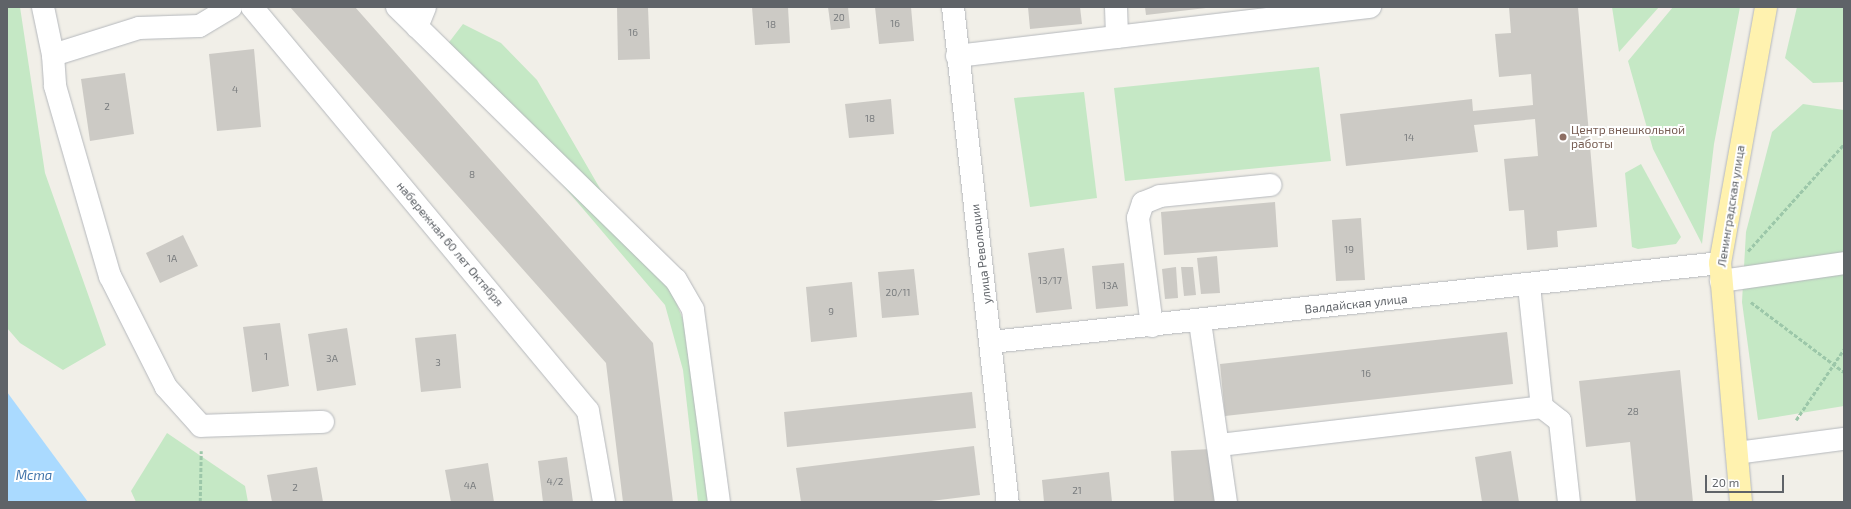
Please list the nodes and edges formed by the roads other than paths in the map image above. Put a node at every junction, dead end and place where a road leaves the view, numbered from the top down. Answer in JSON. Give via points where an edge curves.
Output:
{"nodes":[{"id":1,"x":43,"y":7,"type":"edge"},
{"id":2,"x":231,"y":7,"type":"edge"},
{"id":3,"x":252,"y":7,"type":"edge"},
{"id":4,"x":397,"y":7,"type":"edge"},
{"id":5,"x":425,"y":7,"type":"edge"},
{"id":6,"x":953,"y":7,"type":"edge"},
{"id":7,"x":1116,"y":7,"type":"edge"},
{"id":8,"x":1370,"y":7,"type":"edge"},
{"id":9,"x":1766,"y":7,"type":"edge"},
{"id":10,"x":417,"y":27,"type":"junction"},
{"id":11,"x":1118,"y":37,"type":"junction"},
{"id":12,"x":53,"y":55,"type":"junction"},
{"id":13,"x":957,"y":56,"type":"junction"},
{"id":14,"x":1270,"y":185,"type":"dead end"},
{"id":15,"x":1844,"y":263,"type":"edge"},
{"id":16,"x":1721,"y":272,"type":"junction"},
{"id":17,"x":1529,"y":286,"type":"junction"},
{"id":18,"x":1200,"y":322,"type":"junction"},
{"id":19,"x":1152,"y":326,"type":"junction"},
{"id":20,"x":992,"y":342,"type":"junction"},
{"id":21,"x":1542,"y":407,"type":"junction"},
{"id":22,"x":323,"y":422,"type":"dead end"},
{"id":23,"x":1844,"y":438,"type":"edge"},
{"id":24,"x":1220,"y":445,"type":"junction"},
{"id":25,"x":1737,"y":453,"type":"junction"},
{"id":26,"x":604,"y":502,"type":"edge"},
{"id":27,"x":718,"y":502,"type":"edge"},
{"id":28,"x":1008,"y":502,"type":"edge"},
{"id":29,"x":1226,"y":502,"type":"edge"},
{"id":30,"x":1569,"y":502,"type":"edge"},
{"id":31,"x":1741,"y":502,"type":"edge"}],
"edges":[{"from":1,"to":12,"type":"street"},
{"from":2,"to":12,"type":"street","via":[[198,26],[139,28]]},
{"from":3,"to":26,"type":"street","name":"набережная 60 лет Октября","via":[[588,411]]},
{"from":4,"to":10,"type":"street"},
{"from":5,"to":10,"type":"street"},
{"from":6,"to":13,"type":"street","name":"улица Революции"},
{"from":7,"to":11,"type":"street"},
{"from":8,"to":11,"type":"street"},
{"from":9,"to":16,"type":"main road","name":"Ленинградская улица"},
{"from":10,"to":27,"type":"street","via":[[676,280],[692,310]]},
{"from":11,"to":13,"type":"street"},
{"from":12,"to":22,"type":"street","via":[[55,86],[110,276],[166,387],[201,426]]},
{"from":13,"to":20,"type":"street","name":"улица Революции"},
{"from":14,"to":19,"type":"street","via":[[1160,196],[1143,203],[1138,218]]},
{"from":15,"to":16,"type":"street","name":"Валдайская улица"},
{"from":16,"to":17,"type":"street","name":"Валдайская улица"},
{"from":16,"to":25,"type":"main road","name":"Ленинградская улица"},
{"from":17,"to":18,"type":"street","name":"Валдайская улица"},
{"from":17,"to":21,"type":"street"},
{"from":18,"to":19,"type":"street","name":"Валдайская улица"},
{"from":18,"to":24,"type":"street"},
{"from":19,"to":20,"type":"street","name":"Валдайская улица"},
{"from":20,"to":28,"type":"street","name":"улица Революции"},
{"from":21,"to":24,"type":"street"},
{"from":21,"to":30,"type":"street","via":[[1560,421]]},
{"from":23,"to":25,"type":"street"},
{"from":24,"to":29,"type":"street"},
{"from":25,"to":31,"type":"main road","name":"Ленинградская улица"}]}
